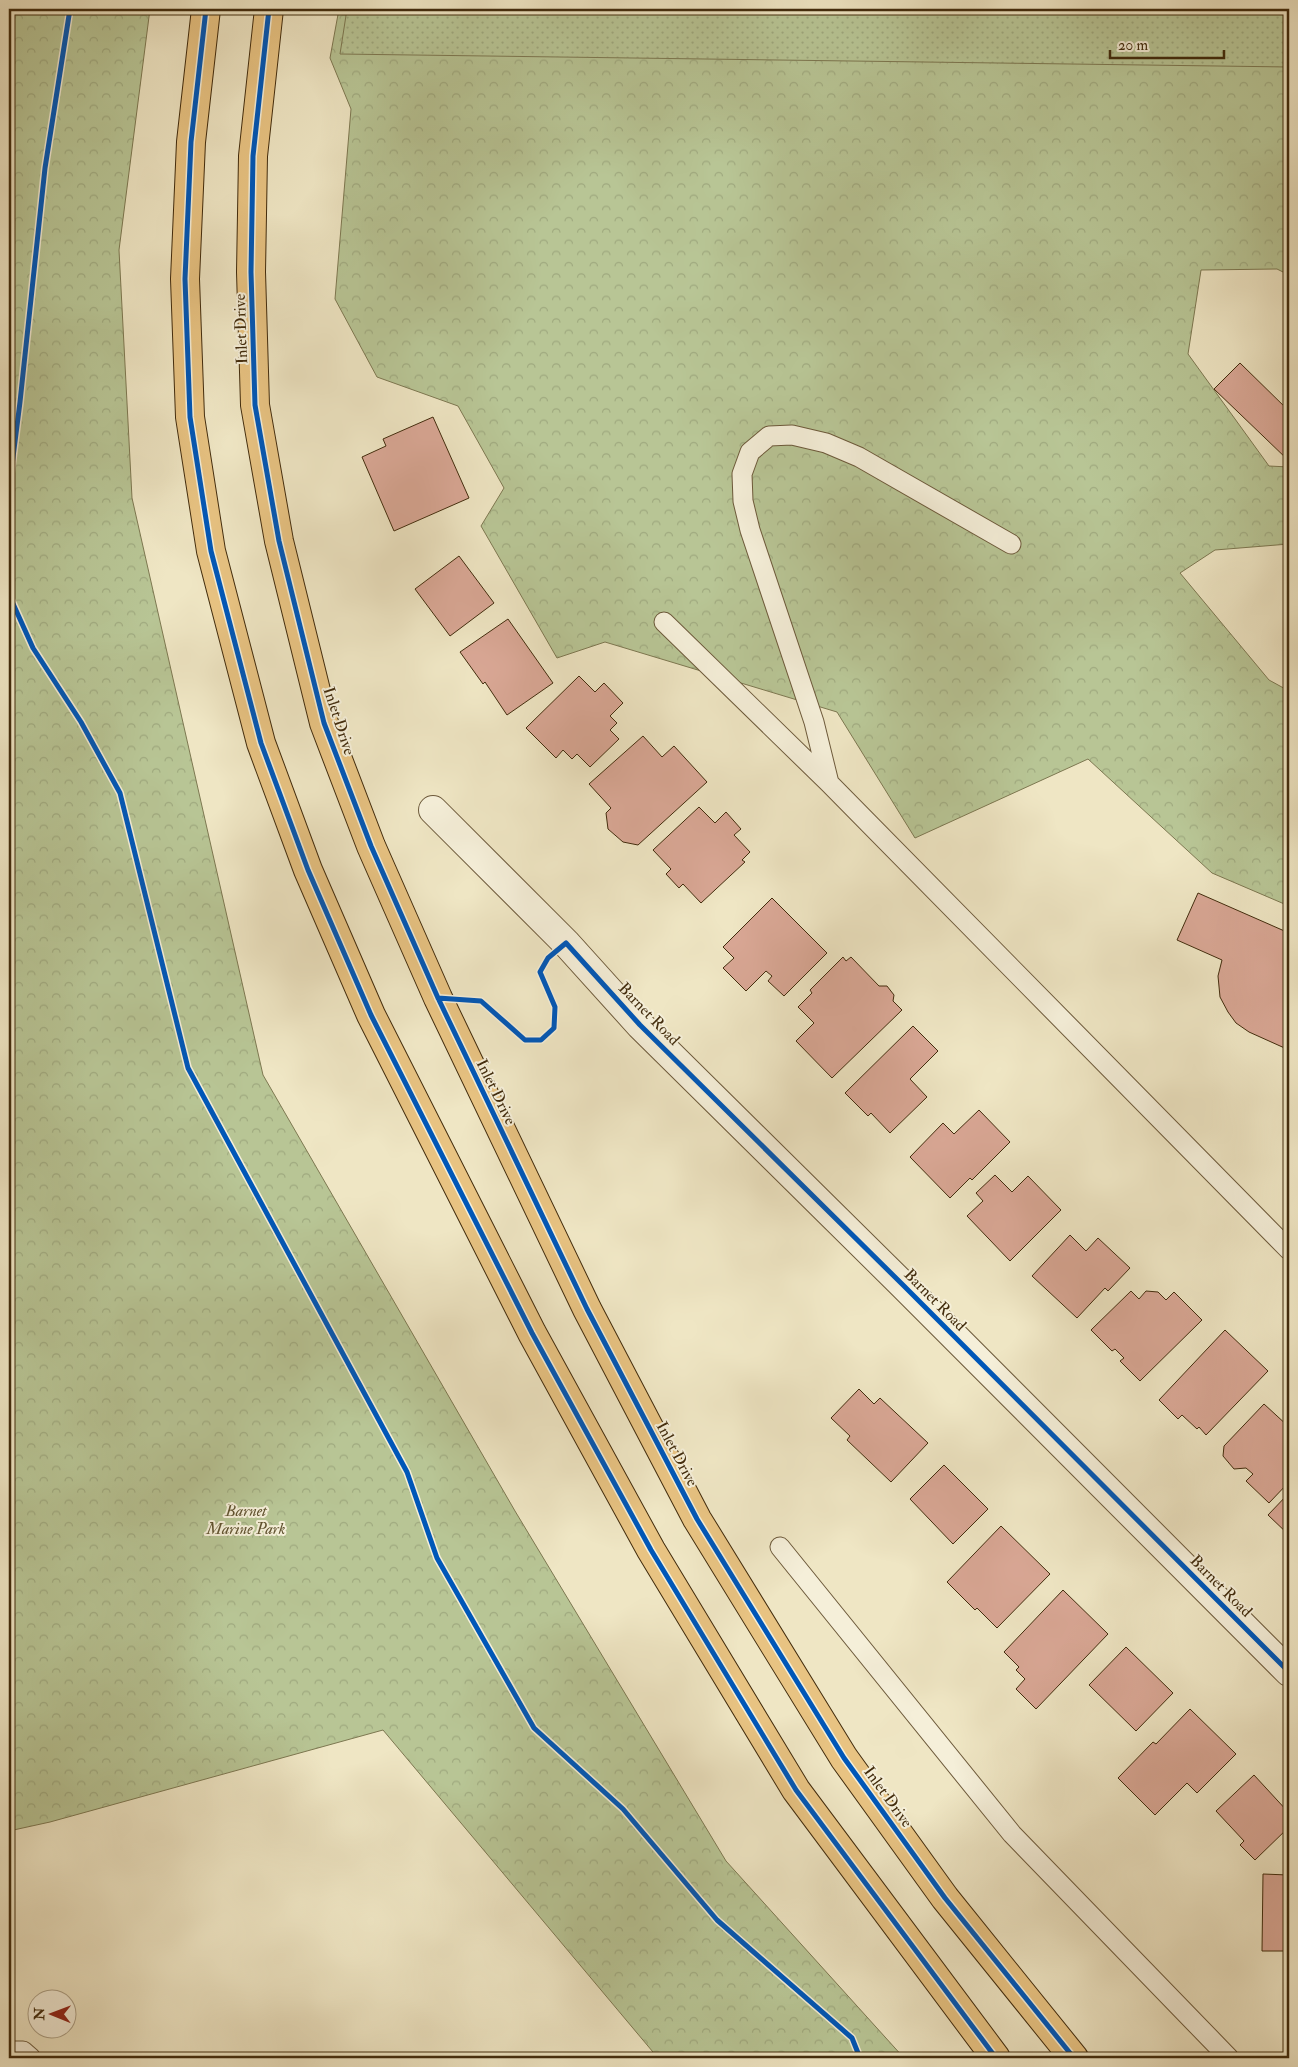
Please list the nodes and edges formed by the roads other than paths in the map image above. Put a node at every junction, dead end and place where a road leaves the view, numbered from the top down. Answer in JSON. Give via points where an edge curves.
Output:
{"nodes":[{"id":1,"x":206,"y":9,"type":"edge"},
{"id":2,"x":269,"y":9,"type":"edge"},
{"id":3,"x":1011,"y":544,"type":"dead end"},
{"id":4,"x":664,"y":622,"type":"dead end"},
{"id":5,"x":829,"y":783,"type":"junction"},
{"id":6,"x":433,"y":810,"type":"dead end"},
{"id":7,"x":1289,"y":1250,"type":"edge"},
{"id":8,"x":780,"y":1547,"type":"dead end"},
{"id":9,"x":1289,"y":1672,"type":"edge"},
{"id":10,"x":9,"y":2051,"type":"edge"},
{"id":11,"x":31,"y":2058,"type":"edge"},
{"id":12,"x":996,"y":2058,"type":"edge"},
{"id":13,"x":1074,"y":2058,"type":"edge"},
{"id":14,"x":1229,"y":2058,"type":"edge"}],
"edges":[{"from":1,"to":12,"type":"main road","via":[[191,142],[186,269],[190,417],[211,551],[261,743],[308,870],[371,1015],[532,1333],[651,1550],[796,1790]]},
{"from":2,"to":13,"type":"main road","name":"Inlet Drive","via":[[253,156],[251,272],[255,405],[279,541],[324,723],[368,837],[438,998],[587,1309],[697,1519],[844,1758],[945,1898]]},
{"from":3,"to":5,"type":"lane","via":[[859,457],[826,443],[792,435],[768,436],[750,452],[742,474],[750,530],[814,722]]},
{"from":4,"to":5,"type":"lane"},
{"from":5,"to":7,"type":"lane"},
{"from":6,"to":9,"type":"street","name":"Barnet Road","via":[[566,943],[640,1025]]},
{"from":8,"to":14,"type":"lane","via":[[1012,1834]]},
{"from":10,"to":11,"type":"lane","via":[[23,2051]]}]}
